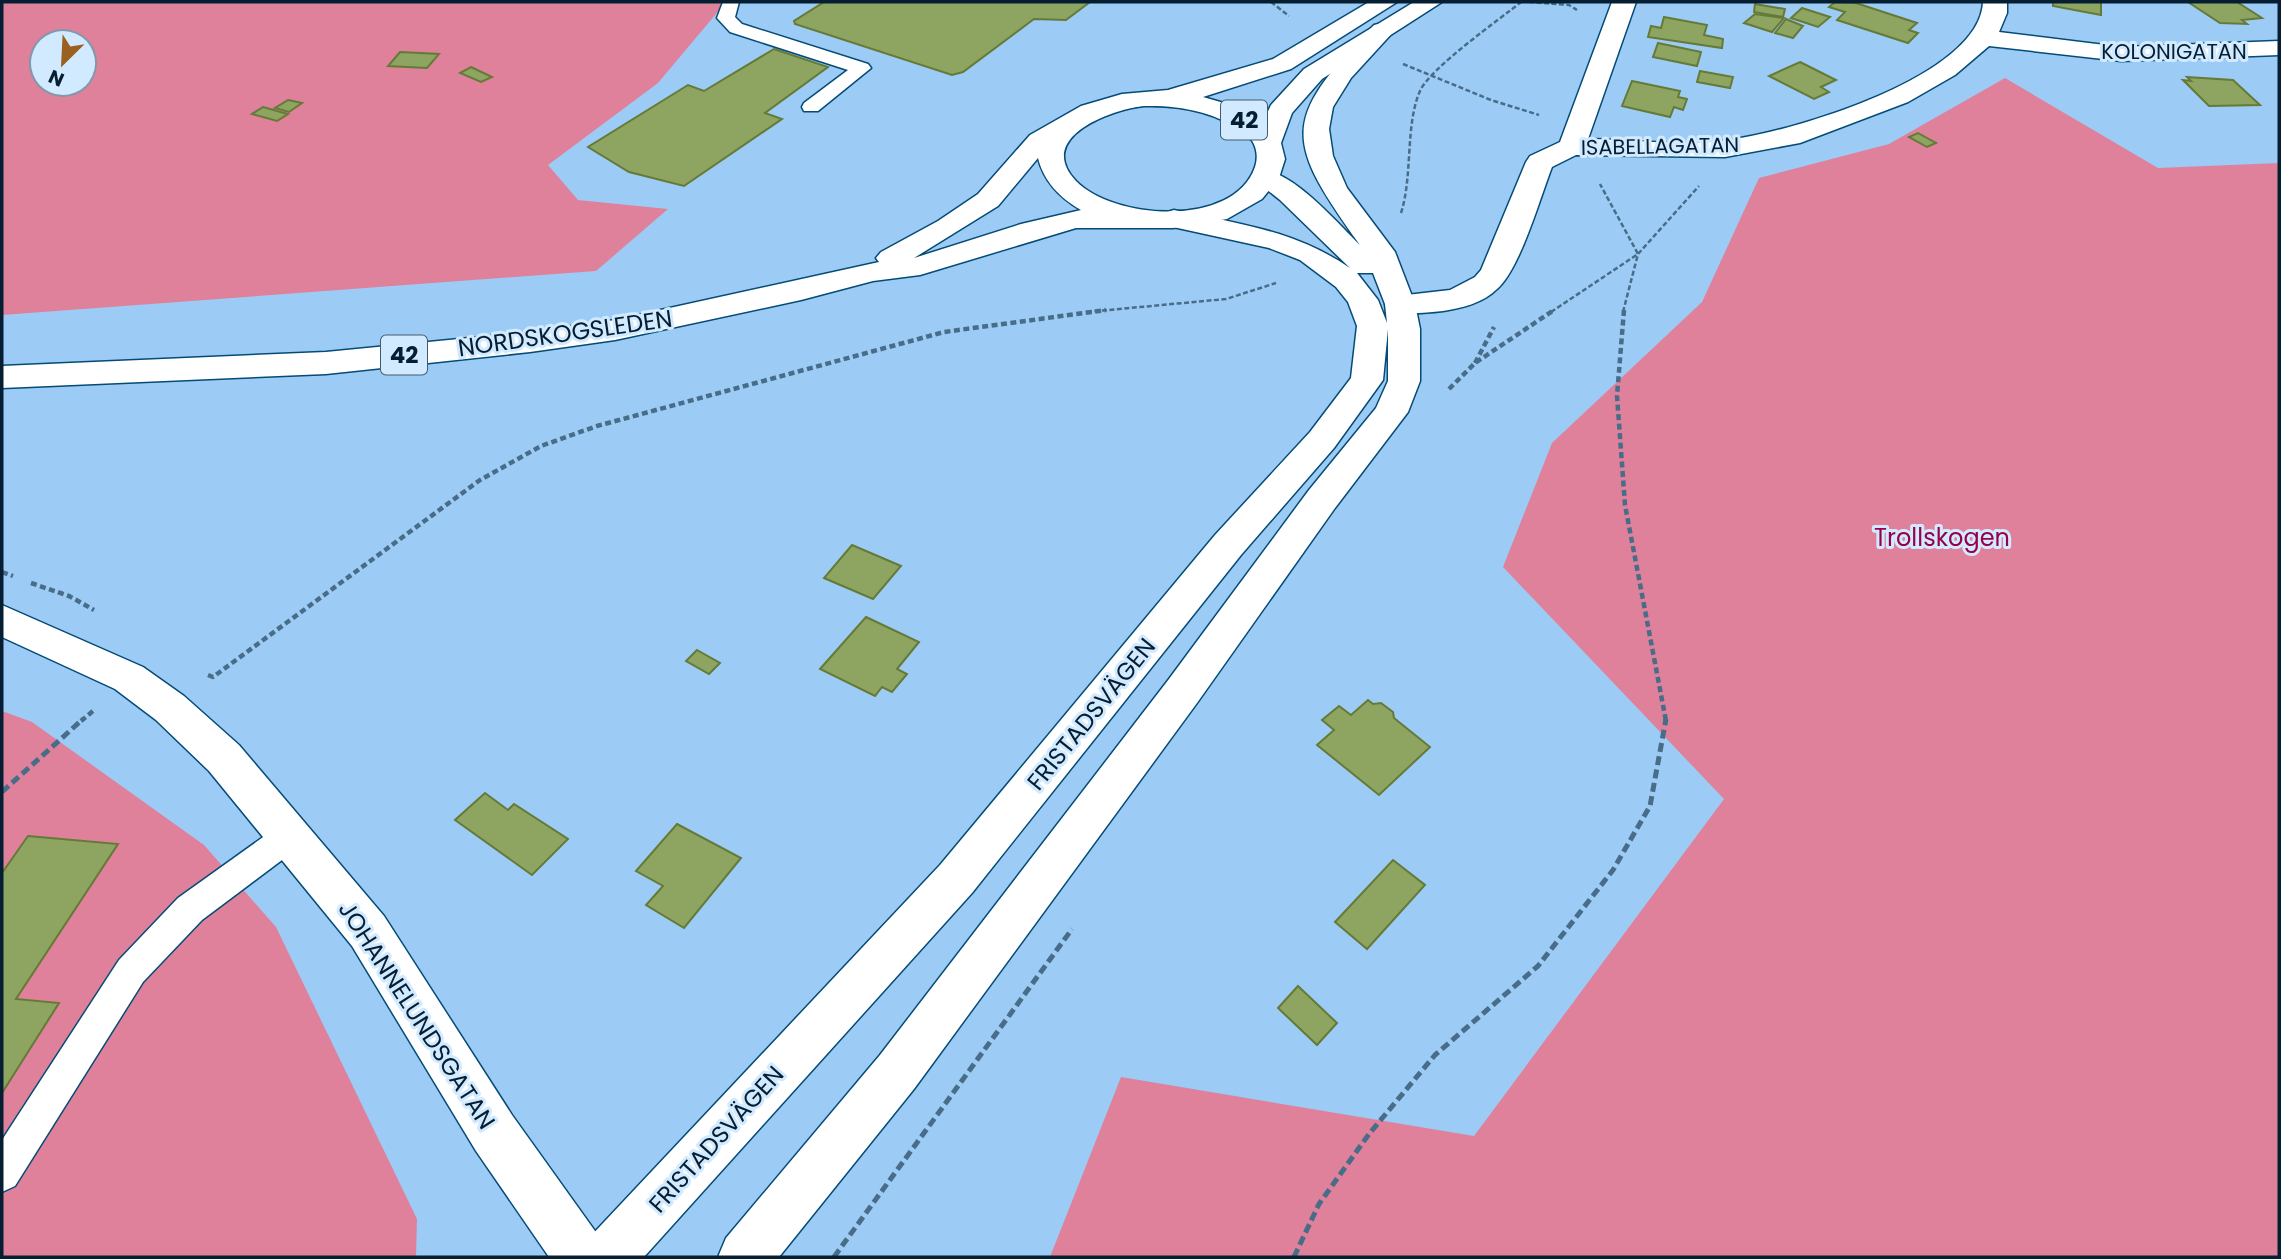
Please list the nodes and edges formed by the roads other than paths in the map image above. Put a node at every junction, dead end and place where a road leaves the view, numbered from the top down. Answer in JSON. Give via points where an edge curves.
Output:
{"nodes":[{"id":1,"x":731,"y":2,"type":"edge"},
{"id":2,"x":1385,"y":2,"type":"edge"},
{"id":3,"x":1430,"y":2,"type":"edge"},
{"id":4,"x":1624,"y":2,"type":"edge"},
{"id":5,"x":1995,"y":2,"type":"edge"},
{"id":6,"x":1383,"y":30,"type":"junction"},
{"id":7,"x":1984,"y":38,"type":"junction"},
{"id":8,"x":2279,"y":48,"type":"edge"},
{"id":9,"x":1167,"y":98,"type":"junction"},
{"id":10,"x":811,"y":107,"type":"dead end"},
{"id":11,"x":1070,"y":124,"type":"junction"},
{"id":12,"x":1576,"y":137,"type":"junction"},
{"id":13,"x":1267,"y":144,"type":"junction"},
{"id":14,"x":1265,"y":177,"type":"junction"},
{"id":15,"x":1130,"y":217,"type":"junction"},
{"id":16,"x":1174,"y":219,"type":"junction"},
{"id":17,"x":872,"y":272,"type":"junction"},
{"id":18,"x":1399,"y":304,"type":"junction"},
{"id":19,"x":2,"y":377,"type":"edge"},
{"id":20,"x":2,"y":620,"type":"edge"},
{"id":21,"x":291,"y":835,"type":"junction"},
{"id":22,"x":2,"y":1173,"type":"edge"},
{"id":23,"x":581,"y":1257,"type":"edge"},
{"id":24,"x":608,"y":1257,"type":"edge"},
{"id":25,"x":745,"y":1257,"type":"edge"}],
"edges":[{"from":1,"to":10,"type":"lane","via":[[726,18],[736,28],[862,68]]},
{"from":2,"to":9,"type":"street","number":"42","via":[[1282,64]]},
{"from":3,"to":6,"type":"street","number":"42"},
{"from":4,"to":12,"type":"street"},
{"from":5,"to":7,"type":"street"},
{"from":6,"to":13,"type":"street","number":"42","via":[[1313,74],[1293,93]]},
{"from":6,"to":18,"type":"street","via":[[1341,74],[1320,107],[1317,129],[1319,156],[1334,189],[1380,252]]},
{"from":7,"to":8,"type":"street","name":"KOLONIGATAN","via":[[2121,54]]},
{"from":7,"to":12,"type":"street","name":"ISABELLAGATAN","via":[[1947,70],[1899,97],[1791,138],[1725,149]]},
{"from":9,"to":11,"type":"street","number":"42","via":[[1112,103]]},
{"from":9,"to":13,"type":"street","number":"42","via":[[1222,108],[1250,124]]},
{"from":11,"to":15,"type":"street","number":"42","via":[[1060,133],[1051,155],[1057,177],[1077,197]]},
{"from":11,"to":17,"type":"street","name":"NORDSKOGSLEDEN","number":"42","via":[[1039,141],[988,200]]},
{"from":12,"to":18,"type":"street","name":"ISABELLAGATAN","via":[[1540,162],[1495,274],[1486,285],[1454,300]]},
{"from":13,"to":14,"type":"street","number":"42","via":[[1270,163]]},
{"from":14,"to":16,"type":"street","number":"42","via":[[1232,205]]},
{"from":14,"to":18,"type":"street","via":[[1344,244]]},
{"from":15,"to":16,"type":"street","number":"42"},
{"from":15,"to":17,"type":"street","name":"NORDSKOGSLEDEN","number":"42","via":[[1076,219],[920,266]]},
{"from":16,"to":24,"type":"street","name":"FRISTADSVÄGEN","via":[[1277,241],[1310,254],[1347,280],[1363,300],[1373,326],[1367,380],[956,879]]},
{"from":17,"to":19,"type":"street","name":"NORDSKOGSLEDEN","number":"42","via":[[615,330],[530,342],[326,363]]},
{"from":18,"to":25,"type":"street","via":[[1404,381],[1391,412],[897,1072]]},
{"from":20,"to":21,"type":"street","name":"JOHANNELUNDSGATAN","via":[[130,678],[224,758]]},
{"from":21,"to":22,"type":"lane","via":[[190,909],[131,971]]},
{"from":21,"to":23,"type":"street","name":"JOHANNELUNDSGATAN","via":[[368,931],[494,1133]]}]}
